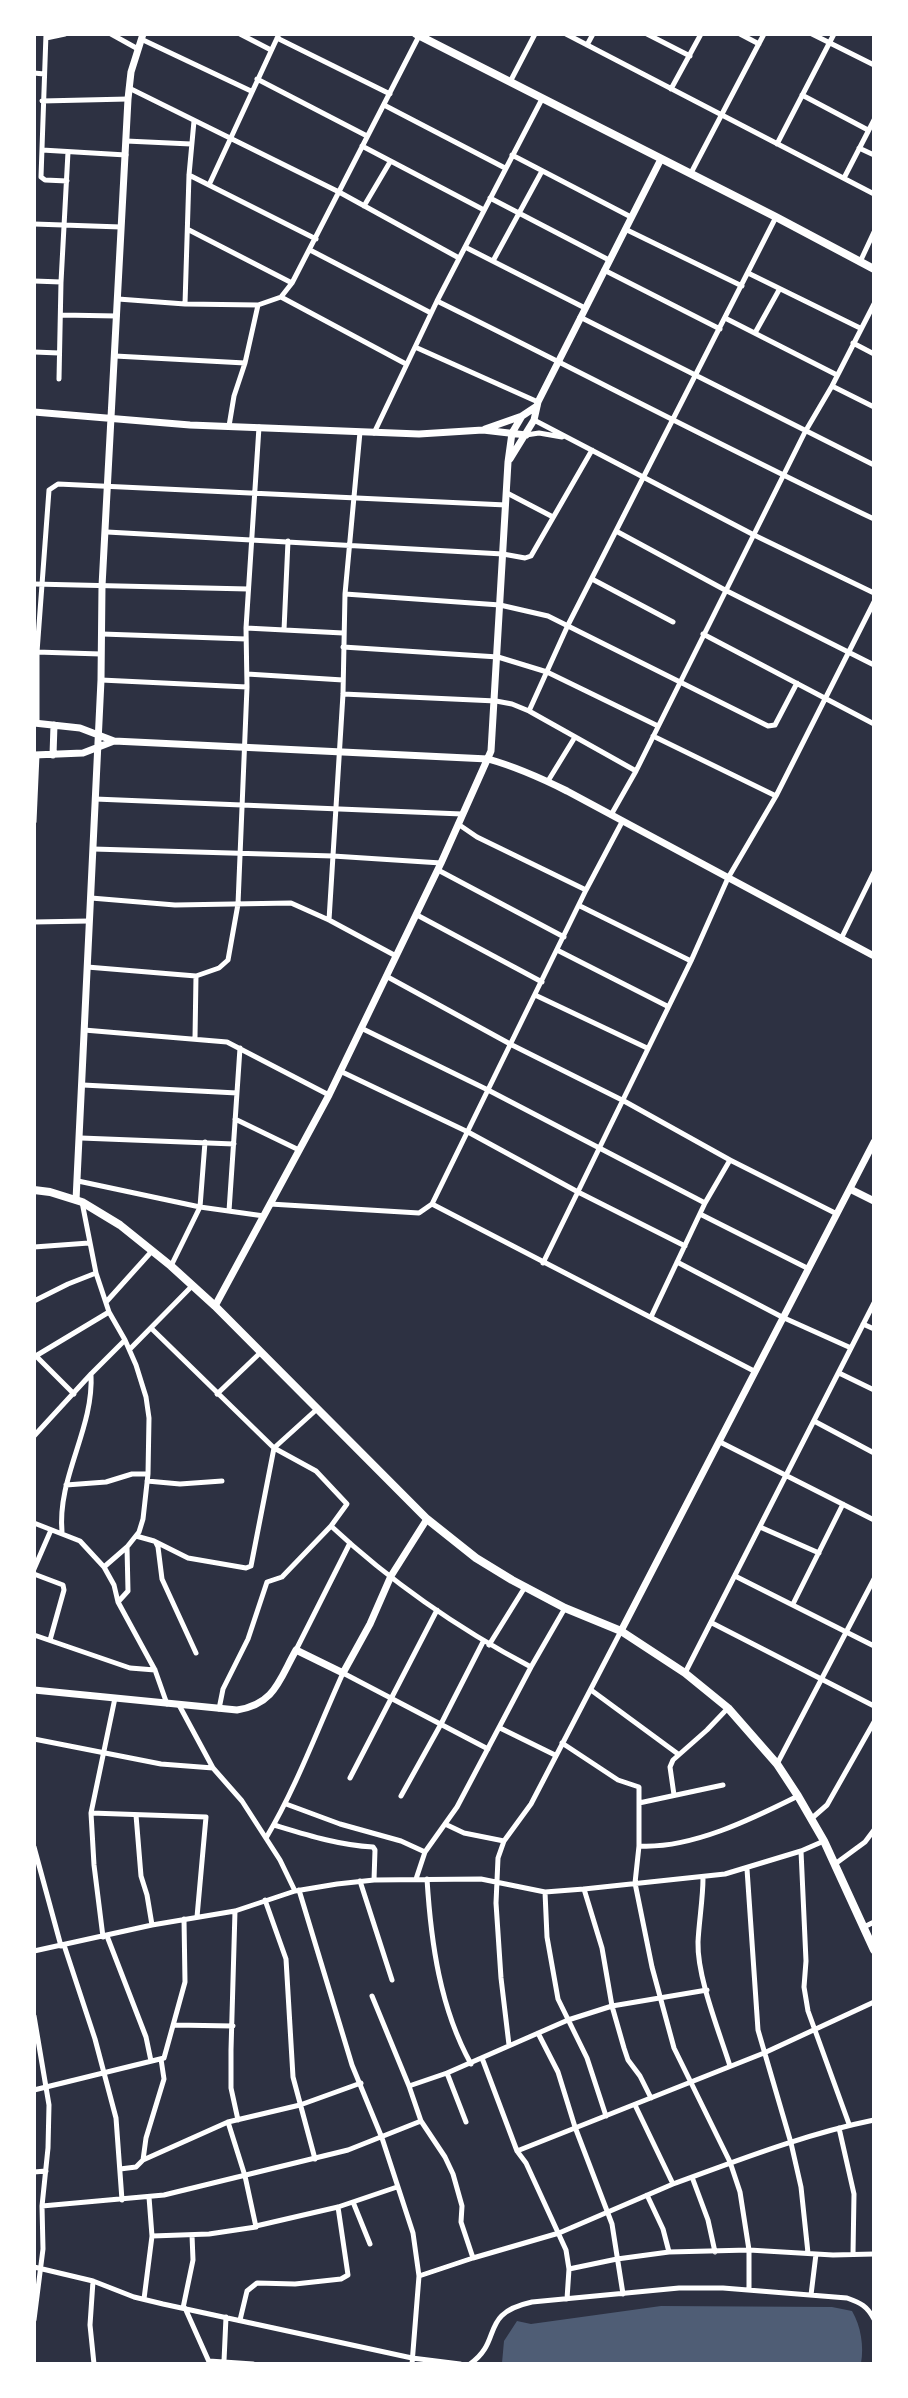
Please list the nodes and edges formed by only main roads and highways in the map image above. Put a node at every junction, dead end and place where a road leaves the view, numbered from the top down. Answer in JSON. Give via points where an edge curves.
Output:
{"nodes":[{"id":1,"x":418,"y":35,"type":"edge"},
{"id":2,"x":873,"y":269,"type":"edge"},
{"id":3,"x":34,"y":1190,"type":"edge"},
{"id":4,"x":873,"y":1950,"type":"edge"}],
"edges":[{"from":1,"to":2,"type":"main road"},
{"from":3,"to":4,"type":"main road","via":[[79,1201],[120,1225],[171,1266],[427,1520],[476,1558],[565,1608],[621,1631],[728,1708],[777,1764],[798,1796],[824,1841]]}]}
